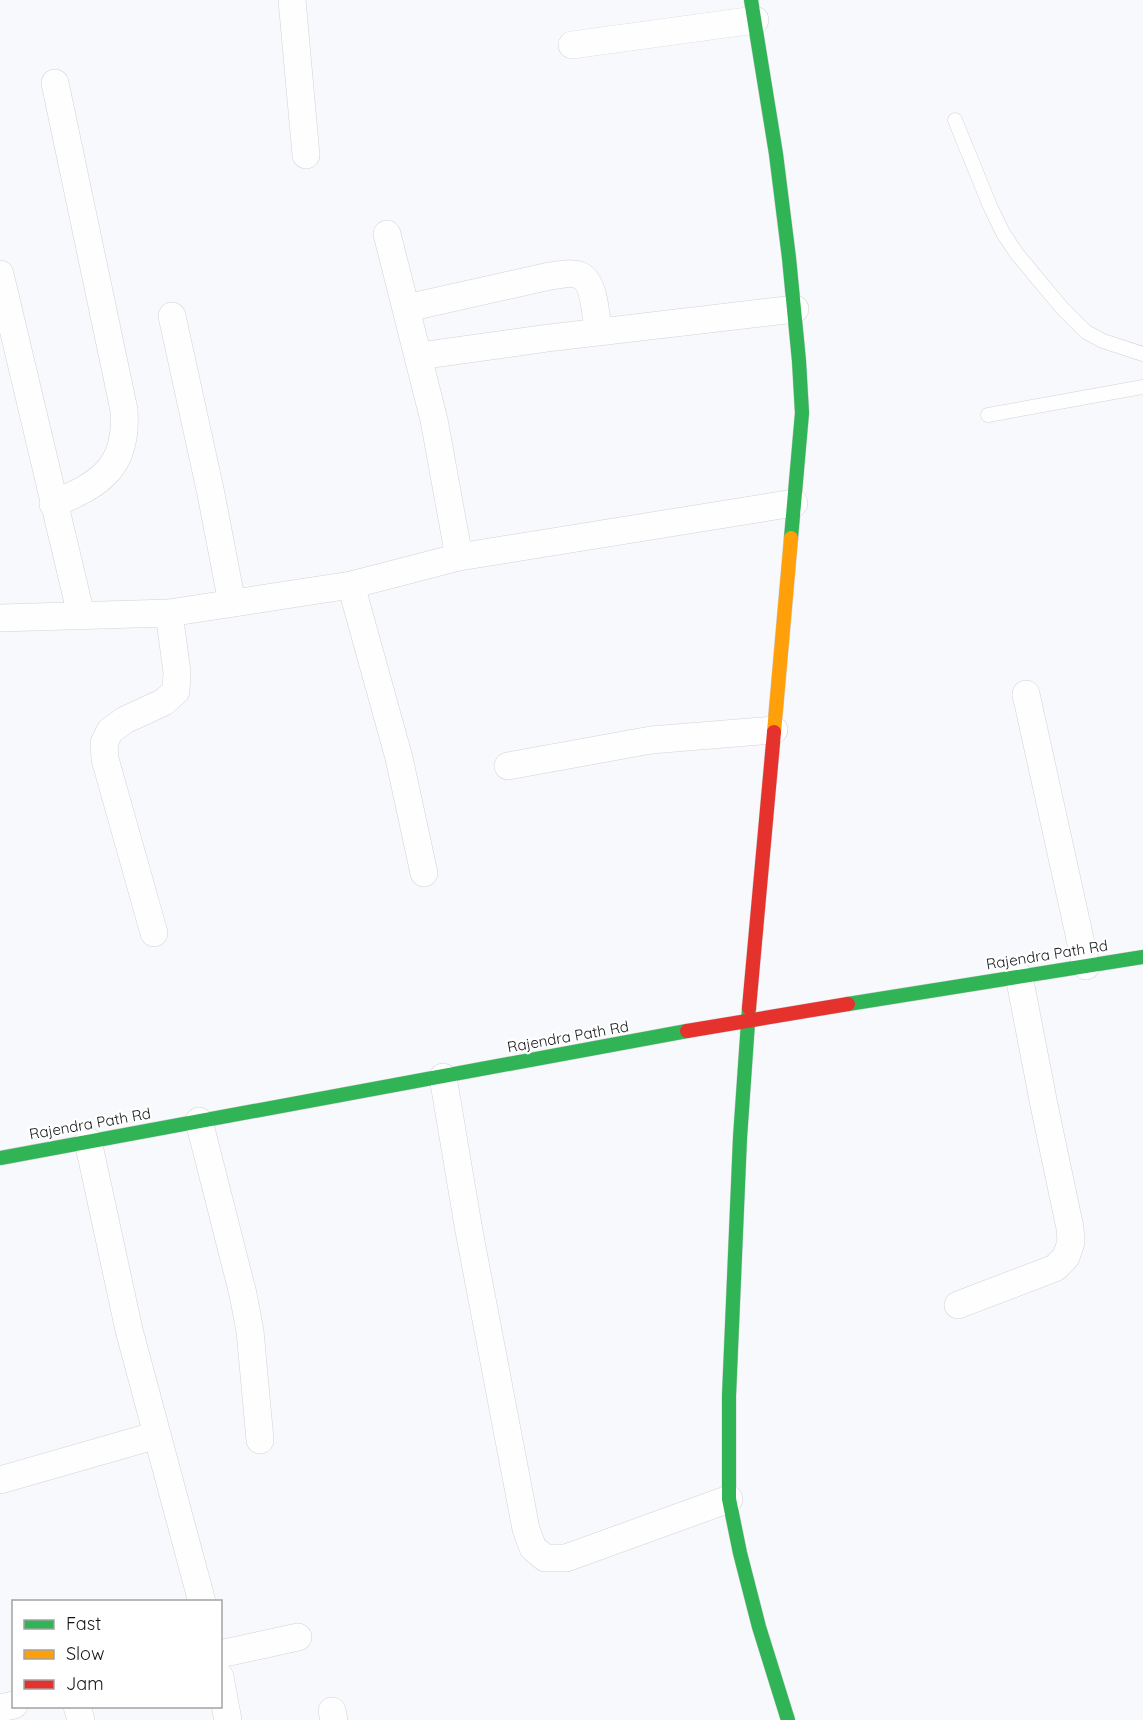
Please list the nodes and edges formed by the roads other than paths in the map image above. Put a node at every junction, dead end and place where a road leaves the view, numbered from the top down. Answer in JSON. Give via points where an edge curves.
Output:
{"nodes":[{"id":1,"x":291,"y":0,"type":"edge"},
{"id":2,"x":753,"y":10,"type":"edge"},
{"id":3,"x":572,"y":45,"type":"dead end"},
{"id":4,"x":56,"y":82,"type":"dead end"},
{"id":5,"x":955,"y":120,"type":"dead end"},
{"id":6,"x":306,"y":156,"type":"dead end"},
{"id":7,"x":387,"y":234,"type":"dead end"},
{"id":8,"x":0,"y":273,"type":"edge"},
{"id":9,"x":407,"y":308,"type":"junction"},
{"id":10,"x":795,"y":309,"type":"junction"},
{"id":11,"x":172,"y":316,"type":"dead end"},
{"id":12,"x":598,"y":332,"type":"junction"},
{"id":13,"x":1143,"y":354,"type":"edge"},
{"id":14,"x":419,"y":356,"type":"junction"},
{"id":15,"x":1143,"y":387,"type":"edge"},
{"id":16,"x":988,"y":415,"type":"dead end"},
{"id":17,"x":794,"y":503,"type":"junction"},
{"id":18,"x":53,"y":504,"type":"junction"},
{"id":19,"x":459,"y":557,"type":"junction"},
{"id":20,"x":351,"y":585,"type":"junction"},
{"id":21,"x":232,"y":603,"type":"junction"},
{"id":22,"x":169,"y":613,"type":"junction"},
{"id":23,"x":81,"y":615,"type":"junction"},
{"id":24,"x":0,"y":618,"type":"edge"},
{"id":25,"x":1026,"y":694,"type":"dead end"},
{"id":26,"x":774,"y":730,"type":"junction"},
{"id":27,"x":508,"y":766,"type":"dead end"},
{"id":28,"x":424,"y":873,"type":"dead end"},
{"id":29,"x":154,"y":933,"type":"dead end"},
{"id":30,"x":1143,"y":957,"type":"edge"},
{"id":31,"x":1086,"y":966,"type":"junction"},
{"id":32,"x":1019,"y":976,"type":"junction"},
{"id":33,"x":748,"y":1020,"type":"junction"},
{"id":34,"x":443,"y":1077,"type":"junction"},
{"id":35,"x":199,"y":1121,"type":"junction"},
{"id":36,"x":88,"y":1142,"type":"junction"},
{"id":37,"x":0,"y":1158,"type":"edge"},
{"id":38,"x":958,"y":1305,"type":"dead end"},
{"id":39,"x":157,"y":1435,"type":"junction"},
{"id":40,"x":260,"y":1440,"type":"dead end"},
{"id":41,"x":0,"y":1480,"type":"edge"},
{"id":42,"x":729,"y":1499,"type":"junction"},
{"id":43,"x":201,"y":1600,"type":"edge"},
{"id":44,"x":297,"y":1637,"type":"dead end"},
{"id":45,"x":222,"y":1654,"type":"edge"},
{"id":46,"x":222,"y":1688,"type":"edge"},
{"id":47,"x":228,"y":1720,"type":"edge"},
{"id":48,"x":788,"y":1720,"type":"edge"}],
"edges":[{"from":1,"to":6,"type":"street"},
{"from":2,"to":3,"type":"street"},
{"from":2,"to":10,"type":"street"},
{"from":4,"to":18,"type":"street","via":[[126,429],[107,473],[84,491]]},
{"from":5,"to":13,"type":"lane","via":[[990,206],[1017,254],[1086,332]]},
{"from":7,"to":9,"type":"street"},
{"from":8,"to":18,"type":"street"},
{"from":9,"to":12,"type":"street","via":[[550,276],[580,275],[593,294]]},
{"from":9,"to":14,"type":"street"},
{"from":10,"to":12,"type":"street"},
{"from":10,"to":17,"type":"street","via":[[802,413]]},
{"from":11,"to":21,"type":"street"},
{"from":12,"to":14,"type":"street"},
{"from":14,"to":19,"type":"street"},
{"from":15,"to":16,"type":"lane"},
{"from":17,"to":19,"type":"street"},
{"from":17,"to":26,"type":"street"},
{"from":18,"to":23,"type":"street"},
{"from":19,"to":20,"type":"street"},
{"from":20,"to":21,"type":"street"},
{"from":20,"to":28,"type":"street","via":[[399,758]]},
{"from":21,"to":22,"type":"street"},
{"from":22,"to":23,"type":"street"},
{"from":22,"to":29,"type":"street","via":[[176,691],[164,702],[125,720],[110,731],[104,743],[105,759]]},
{"from":23,"to":24,"type":"street"},
{"from":25,"to":31,"type":"street"},
{"from":26,"to":27,"type":"street","via":[[651,740]]},
{"from":26,"to":33,"type":"street"},
{"from":30,"to":31,"type":"street","name":"Rajendra Path Rd"},
{"from":31,"to":32,"type":"street","name":"Rajendra Path Rd"},
{"from":32,"to":33,"type":"street","name":"Rajendra Path Rd"},
{"from":32,"to":38,"type":"street","via":[[1071,1242],[1066,1257],[1054,1268]]},
{"from":33,"to":34,"type":"street","name":"Rajendra Path Rd"},
{"from":33,"to":42,"type":"street","via":[[729,1384]]},
{"from":34,"to":35,"type":"street","name":"Rajendra Path Rd"},
{"from":34,"to":42,"type":"street","via":[[483,1307],[533,1548],[545,1558],[566,1558]]},
{"from":35,"to":36,"type":"street","name":"Rajendra Path Rd"},
{"from":35,"to":40,"type":"street","via":[[243,1294]]},
{"from":36,"to":37,"type":"street","name":"Rajendra Path Rd"},
{"from":36,"to":39,"type":"street","via":[[129,1330]]},
{"from":39,"to":41,"type":"street"},
{"from":39,"to":43,"type":"street"},
{"from":42,"to":48,"type":"street","via":[[756,1616]]},
{"from":44,"to":45,"type":"street"},
{"from":46,"to":47,"type":"street"}]}
